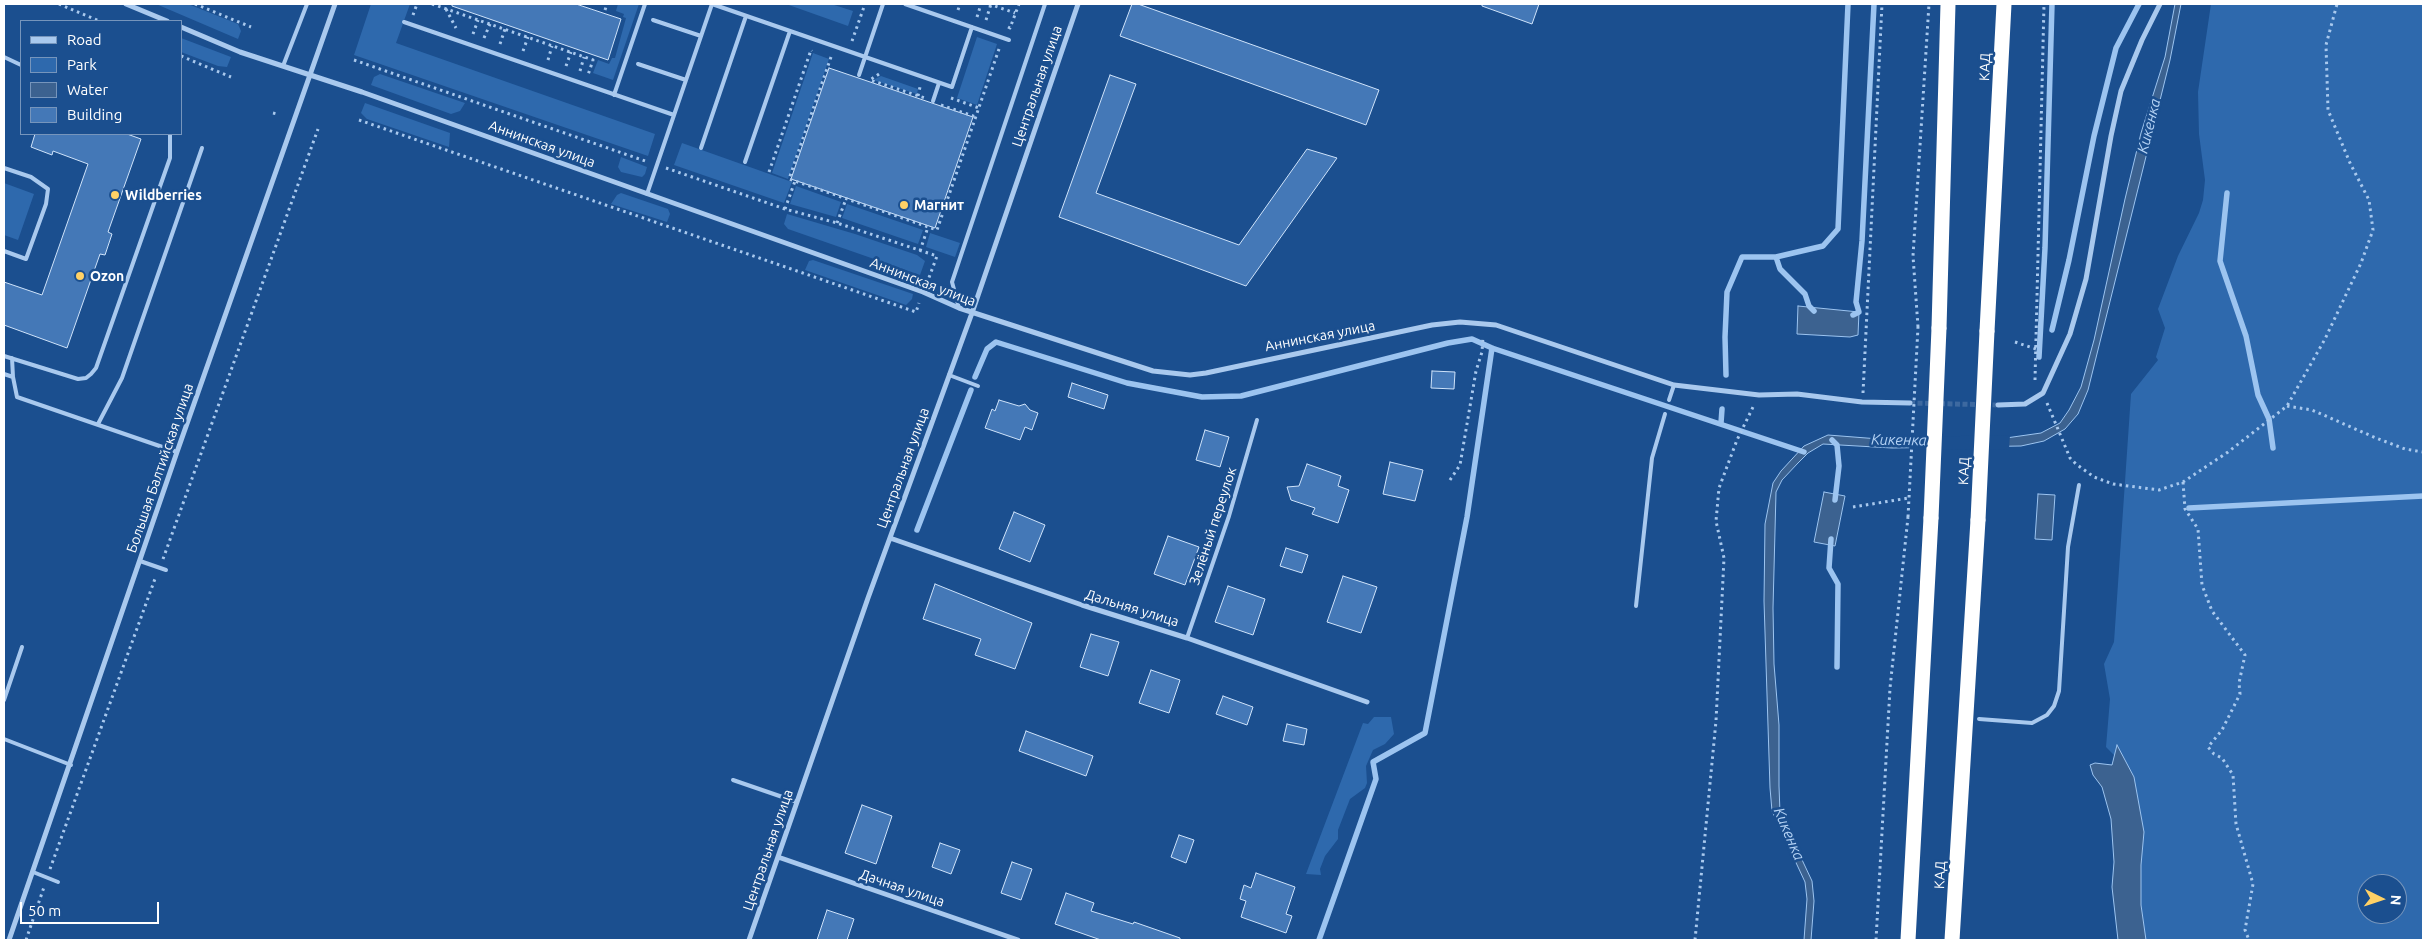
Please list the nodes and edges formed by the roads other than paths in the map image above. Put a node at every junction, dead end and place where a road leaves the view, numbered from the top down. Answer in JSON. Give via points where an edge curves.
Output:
{"nodes":[{"id":1,"x":126,"y":4,"type":"edge"},
{"id":2,"x":307,"y":4,"type":"edge"},
{"id":3,"x":335,"y":4,"type":"edge"},
{"id":4,"x":645,"y":4,"type":"edge"},
{"id":5,"x":712,"y":4,"type":"edge"},
{"id":6,"x":883,"y":4,"type":"edge"},
{"id":7,"x":905,"y":4,"type":"edge"},
{"id":8,"x":1045,"y":4,"type":"edge"},
{"id":9,"x":1078,"y":4,"type":"edge"},
{"id":10,"x":1948,"y":4,"type":"edge"},
{"id":11,"x":2004,"y":4,"type":"edge"},
{"id":12,"x":2160,"y":4,"type":"edge"},
{"id":13,"x":746,"y":16,"type":"junction"},
{"id":14,"x":165,"y":20,"type":"edge"},
{"id":15,"x":653,"y":20,"type":"dead end"},
{"id":16,"x":404,"y":22,"type":"dead end"},
{"id":17,"x":182,"y":27,"type":"edge"},
{"id":18,"x":972,"y":27,"type":"junction"},
{"id":19,"x":790,"y":31,"type":"junction"},
{"id":20,"x":701,"y":36,"type":"junction"},
{"id":21,"x":1009,"y":40,"type":"dead end"},
{"id":22,"x":4,"y":57,"type":"edge"},
{"id":23,"x":865,"y":57,"type":"junction"},
{"id":24,"x":638,"y":64,"type":"dead end"},
{"id":25,"x":20,"y":65,"type":"edge"},
{"id":26,"x":283,"y":66,"type":"junction"},
{"id":27,"x":310,"y":75,"type":"junction"},
{"id":28,"x":859,"y":75,"type":"dead end"},
{"id":29,"x":686,"y":80,"type":"junction"},
{"id":30,"x":939,"y":83,"type":"junction"},
{"id":31,"x":614,"y":94,"type":"junction"},
{"id":32,"x":933,"y":101,"type":"road end"},
{"id":33,"x":674,"y":115,"type":"junction"},
{"id":34,"x":170,"y":135,"type":"edge"},
{"id":35,"x":202,"y":148,"type":"dead end"},
{"id":36,"x":701,"y":148,"type":"dead end"},
{"id":37,"x":745,"y":162,"type":"dead end"},
{"id":38,"x":4,"y":168,"type":"edge"},
{"id":39,"x":647,"y":194,"type":"junction"},
{"id":40,"x":4,"y":251,"type":"edge"},
{"id":41,"x":959,"y":308,"type":"junction"},
{"id":42,"x":972,"y":313,"type":"junction"},
{"id":43,"x":4,"y":356,"type":"edge"},
{"id":44,"x":12,"y":358,"type":"junction"},
{"id":45,"x":4,"y":374,"type":"edge"},
{"id":46,"x":949,"y":375,"type":"junction"},
{"id":47,"x":13,"y":377,"type":"junction"},
{"id":48,"x":1674,"y":385,"type":"junction"},
{"id":49,"x":978,"y":386,"type":"dead end"},
{"id":50,"x":1670,"y":400,"type":"dead end"},
{"id":51,"x":1910,"y":403,"type":"tunnel mouth"},
{"id":52,"x":1998,"y":405,"type":"tunnel mouth"},
{"id":53,"x":1665,"y":414,"type":"dead end"},
{"id":54,"x":1257,"y":420,"type":"dead end"},
{"id":55,"x":98,"y":424,"type":"junction"},
{"id":56,"x":177,"y":452,"type":"junction"},
{"id":57,"x":2079,"y":485,"type":"dead end"},
{"id":58,"x":890,"y":538,"type":"junction"},
{"id":59,"x":140,"y":561,"type":"junction"},
{"id":60,"x":166,"y":570,"type":"dead end"},
{"id":61,"x":1636,"y":606,"type":"dead end"},
{"id":62,"x":1187,"y":638,"type":"junction"},
{"id":63,"x":22,"y":647,"type":"dead end"},
{"id":64,"x":4,"y":700,"type":"edge"},
{"id":65,"x":1367,"y":702,"type":"dead end"},
{"id":66,"x":1979,"y":719,"type":"dead end"},
{"id":67,"x":4,"y":739,"type":"edge"},
{"id":68,"x":71,"y":765,"type":"junction"},
{"id":69,"x":733,"y":780,"type":"dead end"},
{"id":70,"x":797,"y":802,"type":"junction"},
{"id":71,"x":778,"y":857,"type":"junction"},
{"id":72,"x":33,"y":872,"type":"junction"},
{"id":73,"x":58,"y":882,"type":"dead end"},
{"id":74,"x":9,"y":940,"type":"edge"},
{"id":75,"x":749,"y":940,"type":"edge"},
{"id":76,"x":1018,"y":940,"type":"edge"},
{"id":77,"x":1908,"y":940,"type":"edge"},
{"id":78,"x":1952,"y":940,"type":"edge"}],
"edges":[{"from":1,"to":14,"type":"street"},
{"from":2,"to":26,"type":"lane"},
{"from":3,"to":27,"type":"street","name":"Большая Балтийская улица"},
{"from":4,"to":31,"type":"lane"},
{"from":5,"to":13,"type":"lane"},
{"from":5,"to":20,"type":"lane"},
{"from":6,"to":23,"type":"lane"},
{"from":7,"to":18,"type":"lane"},
{"from":8,"to":41,"type":"lane","via":[[952,282]]},
{"from":9,"to":42,"type":"street","name":"Центральная улица"},
{"from":10,"to":77,"type":"highway","name":"КАД","bridge":true,"via":[[1940,328]]},
{"from":11,"to":78,"type":"highway","name":"КАД","bridge":true,"via":[[1978,520]]},
{"from":12,"to":52,"type":"street","via":[[2122,91],[2086,279],[2070,334],[2043,393],[2025,404]]},
{"from":13,"to":19,"type":"lane"},
{"from":13,"to":36,"type":"lane"},
{"from":15,"to":20,"type":"lane"},
{"from":16,"to":31,"type":"lane"},
{"from":17,"to":26,"type":"street","name":"Аннинская улица"},
{"from":18,"to":21,"type":"lane"},
{"from":18,"to":30,"type":"lane","via":[[952,88]]},
{"from":19,"to":23,"type":"lane"},
{"from":19,"to":37,"type":"lane"},
{"from":20,"to":29,"type":"lane"},
{"from":22,"to":25,"type":"lane"},
{"from":23,"to":28,"type":"lane"},
{"from":23,"to":30,"type":"lane"},
{"from":24,"to":29,"type":"lane"},
{"from":26,"to":27,"type":"street","name":"Аннинская улица"},
{"from":27,"to":39,"type":"street","name":"Аннинская улица"},
{"from":27,"to":56,"type":"street","name":"Большая Балтийская улица"},
{"from":29,"to":33,"type":"lane"},
{"from":30,"to":32,"type":"lane"},
{"from":31,"to":33,"type":"lane"},
{"from":33,"to":39,"type":"lane"},
{"from":34,"to":44,"type":"lane","via":[[170,158],[96,368],[86,378],[78,379]]},
{"from":35,"to":55,"type":"lane","via":[[122,378]]},
{"from":38,"to":40,"type":"lane","via":[[31,177],[48,189],[46,204],[26,259]]},
{"from":39,"to":41,"type":"street","name":"Аннинская улица","via":[[923,292]]},
{"from":41,"to":42,"type":"street","name":"Аннинская улица"},
{"from":42,"to":46,"type":"street","name":"Центральная улица"},
{"from":42,"to":48,"type":"street","name":"Аннинская улица","via":[[1145,368],[1190,375],[1432,325],[1482,324]]},
{"from":43,"to":44,"type":"lane"},
{"from":44,"to":47,"type":"lane"},
{"from":45,"to":47,"type":"lane"},
{"from":46,"to":49,"type":"lane"},
{"from":46,"to":58,"type":"street","name":"Центральная улица"},
{"from":47,"to":55,"type":"lane","via":[[17,397]]},
{"from":48,"to":50,"type":"lane"},
{"from":48,"to":51,"type":"street","name":"Аннинская улица","via":[[1759,395],[1797,394],[1862,402]]},
{"from":53,"to":61,"type":"lane","via":[[1652,458]]},
{"from":54,"to":62,"type":"lane","name":"Зелёный переулок","via":[[1229,516]]},
{"from":55,"to":56,"type":"lane"},
{"from":56,"to":59,"type":"street","name":"Большая Балтийская улица"},
{"from":57,"to":66,"type":"lane","via":[[2068,547],[2059,691],[2054,706],[2047,715],[2032,723]]},
{"from":58,"to":62,"type":"street","name":"Дальняя улица"},
{"from":58,"to":70,"type":"street","name":"Центральная улица"},
{"from":59,"to":60,"type":"lane"},
{"from":59,"to":68,"type":"street","name":"Большая Балтийская улица"},
{"from":62,"to":65,"type":"street","name":"Дальняя улица"},
{"from":63,"to":64,"type":"lane"},
{"from":67,"to":68,"type":"lane"},
{"from":68,"to":72,"type":"street","name":"Большая Балтийская улица"},
{"from":69,"to":70,"type":"lane"},
{"from":70,"to":71,"type":"street","name":"Центральная улица"},
{"from":71,"to":75,"type":"street","name":"Центральная улица"},
{"from":71,"to":76,"type":"street","name":"Дачная улица"},
{"from":72,"to":73,"type":"lane"},
{"from":72,"to":74,"type":"street","name":"Большая Балтийская улица"}]}
